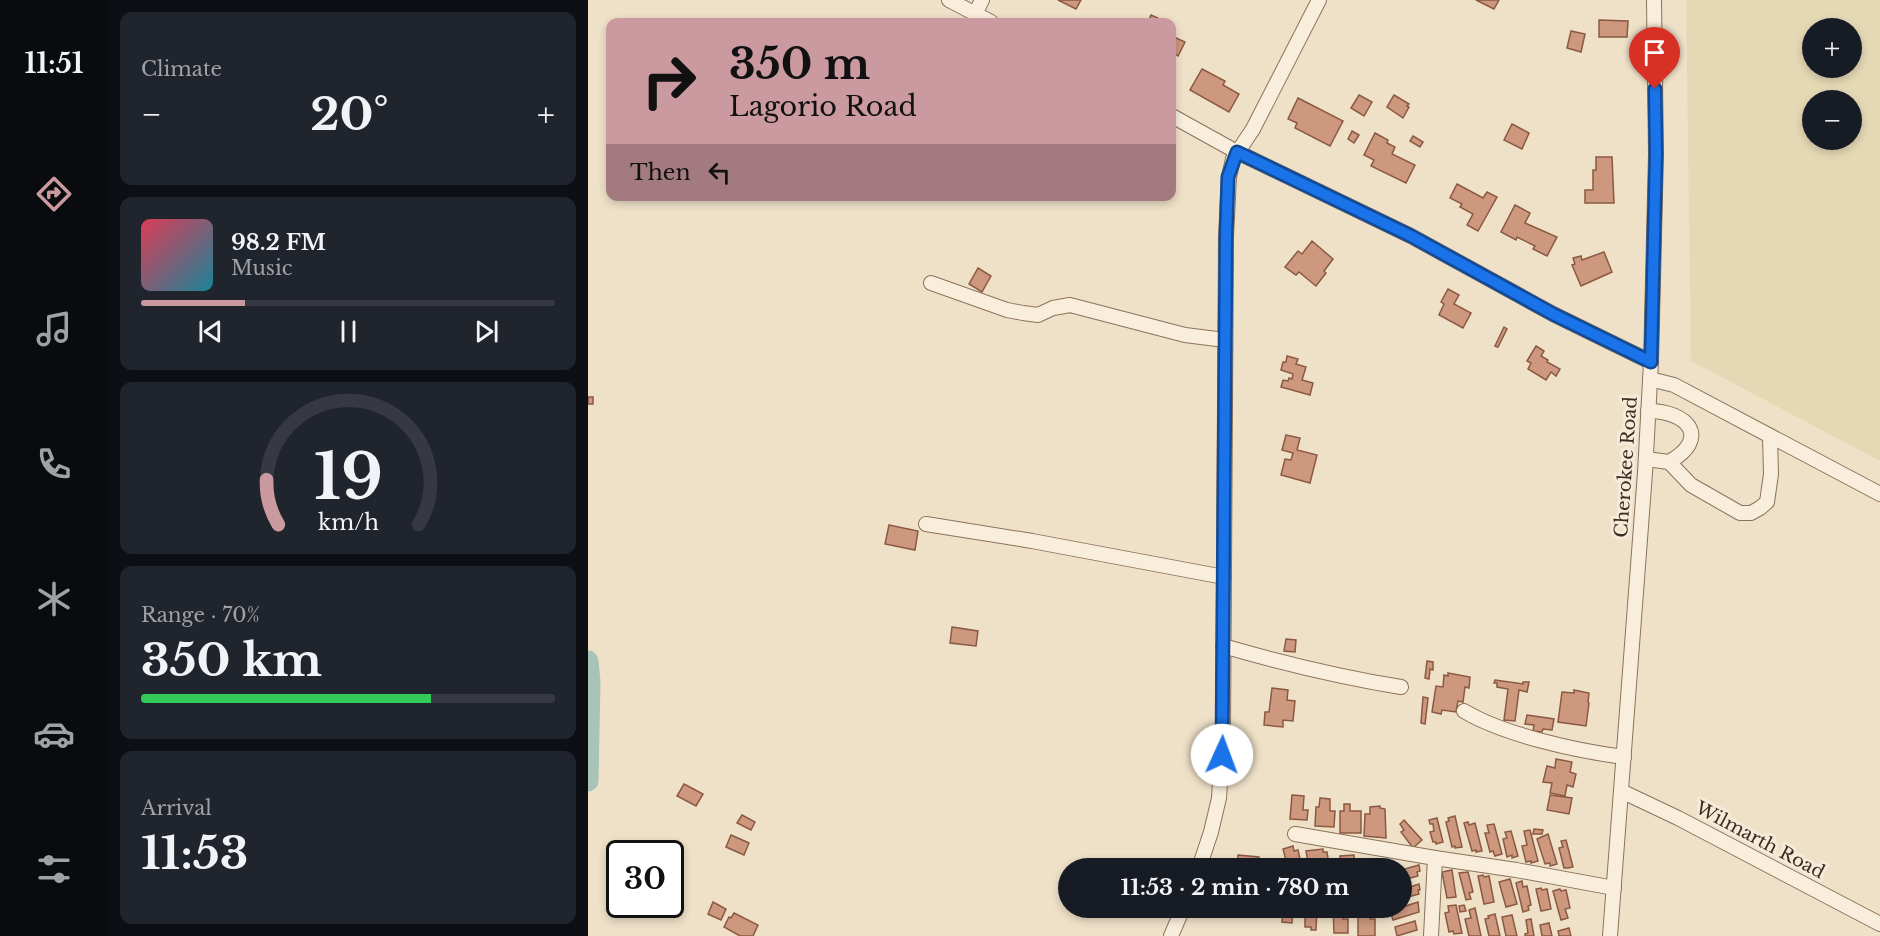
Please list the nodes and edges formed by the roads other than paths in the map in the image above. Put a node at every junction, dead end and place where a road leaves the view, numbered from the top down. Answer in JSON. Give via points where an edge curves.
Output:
{"nodes":[{"id":1,"x":949,"y":0,"type":"edge"},
{"id":2,"x":982,"y":0,"type":"edge"},
{"id":3,"x":1319,"y":0,"type":"edge"},
{"id":4,"x":1654,"y":0,"type":"edge"},
{"id":5,"x":975,"y":14,"type":"junction"},
{"id":6,"x":983,"y":18,"type":"edge"},
{"id":7,"x":1176,"y":119,"type":"edge"},
{"id":8,"x":1237,"y":152,"type":"junction"},
{"id":9,"x":931,"y":283,"type":"dead end"},
{"id":10,"x":1225,"y":340,"type":"junction"},
{"id":11,"x":1651,"y":362,"type":"junction"},
{"id":12,"x":1650,"y":379,"type":"junction"},
{"id":13,"x":1648,"y":411,"type":"junction"},
{"id":14,"x":1770,"y":436,"type":"junction"},
{"id":15,"x":1646,"y":459,"type":"junction"},
{"id":16,"x":1669,"y":462,"type":"junction"},
{"id":17,"x":1880,"y":494,"type":"edge"},
{"id":18,"x":926,"y":524,"type":"dead end"},
{"id":19,"x":1224,"y":576,"type":"junction"},
{"id":20,"x":1223,"y":646,"type":"junction"},
{"id":21,"x":1401,"y":687,"type":"dead end"},
{"id":22,"x":1464,"y":711,"type":"dead end"},
{"id":23,"x":1624,"y":757,"type":"junction"},
{"id":24,"x":1621,"y":791,"type":"junction"},
{"id":25,"x":1295,"y":834,"type":"dead end"},
{"id":26,"x":1202,"y":858,"type":"edge"},
{"id":27,"x":1435,"y":858,"type":"junction"},
{"id":28,"x":1614,"y":888,"type":"junction"},
{"id":29,"x":1179,"y":918,"type":"edge"},
{"id":30,"x":1880,"y":924,"type":"edge"},
{"id":31,"x":1171,"y":936,"type":"edge"},
{"id":32,"x":1431,"y":936,"type":"edge"},
{"id":33,"x":1610,"y":936,"type":"edge"}],
"edges":[{"from":1,"to":5,"type":"street"},
{"from":2,"to":5,"type":"street"},
{"from":3,"to":8,"type":"street","via":[[1253,129]]},
{"from":4,"to":11,"type":"street","name":"Cherokee Road","via":[[1656,154]]},
{"from":5,"to":6,"type":"street"},
{"from":7,"to":8,"type":"street"},
{"from":8,"to":10,"type":"street","via":[[1228,177]]},
{"from":8,"to":11,"type":"street","via":[[1411,236],[1553,314]]},
{"from":9,"to":10,"type":"street","via":[[1007,310],[1038,315],[1070,305],[1185,335]]},
{"from":10,"to":19,"type":"street"},
{"from":11,"to":12,"type":"street","name":"Cherokee Road"},
{"from":12,"to":13,"type":"street","name":"Cherokee Road"},
{"from":12,"to":14,"type":"street","via":[[1674,385]]},
{"from":13,"to":15,"type":"street","name":"Cherokee Road"},
{"from":13,"to":16,"type":"street","via":[[1679,416],[1688,424],[1689,446]]},
{"from":14,"to":16,"type":"street","via":[[1772,474],[1767,502],[1751,513],[1740,513],[1691,485]]},
{"from":14,"to":17,"type":"street"},
{"from":15,"to":16,"type":"street"},
{"from":15,"to":23,"type":"street","name":"Cherokee Road"},
{"from":18,"to":19,"type":"street"},
{"from":19,"to":20,"type":"street"},
{"from":20,"to":21,"type":"street","via":[[1342,677]]},
{"from":20,"to":26,"type":"street","via":[[1219,798]]},
{"from":22,"to":23,"type":"street","via":[[1547,741]]},
{"from":23,"to":24,"type":"street","name":"Cherokee Road"},
{"from":24,"to":28,"type":"street","name":"Cherokee Road"},
{"from":24,"to":30,"type":"street","name":"Wilmarth Road"},
{"from":25,"to":27,"type":"street"},
{"from":27,"to":28,"type":"street"},
{"from":27,"to":32,"type":"street"},
{"from":28,"to":33,"type":"street","name":"Cherokee Road"},
{"from":29,"to":31,"type":"street"}]}
